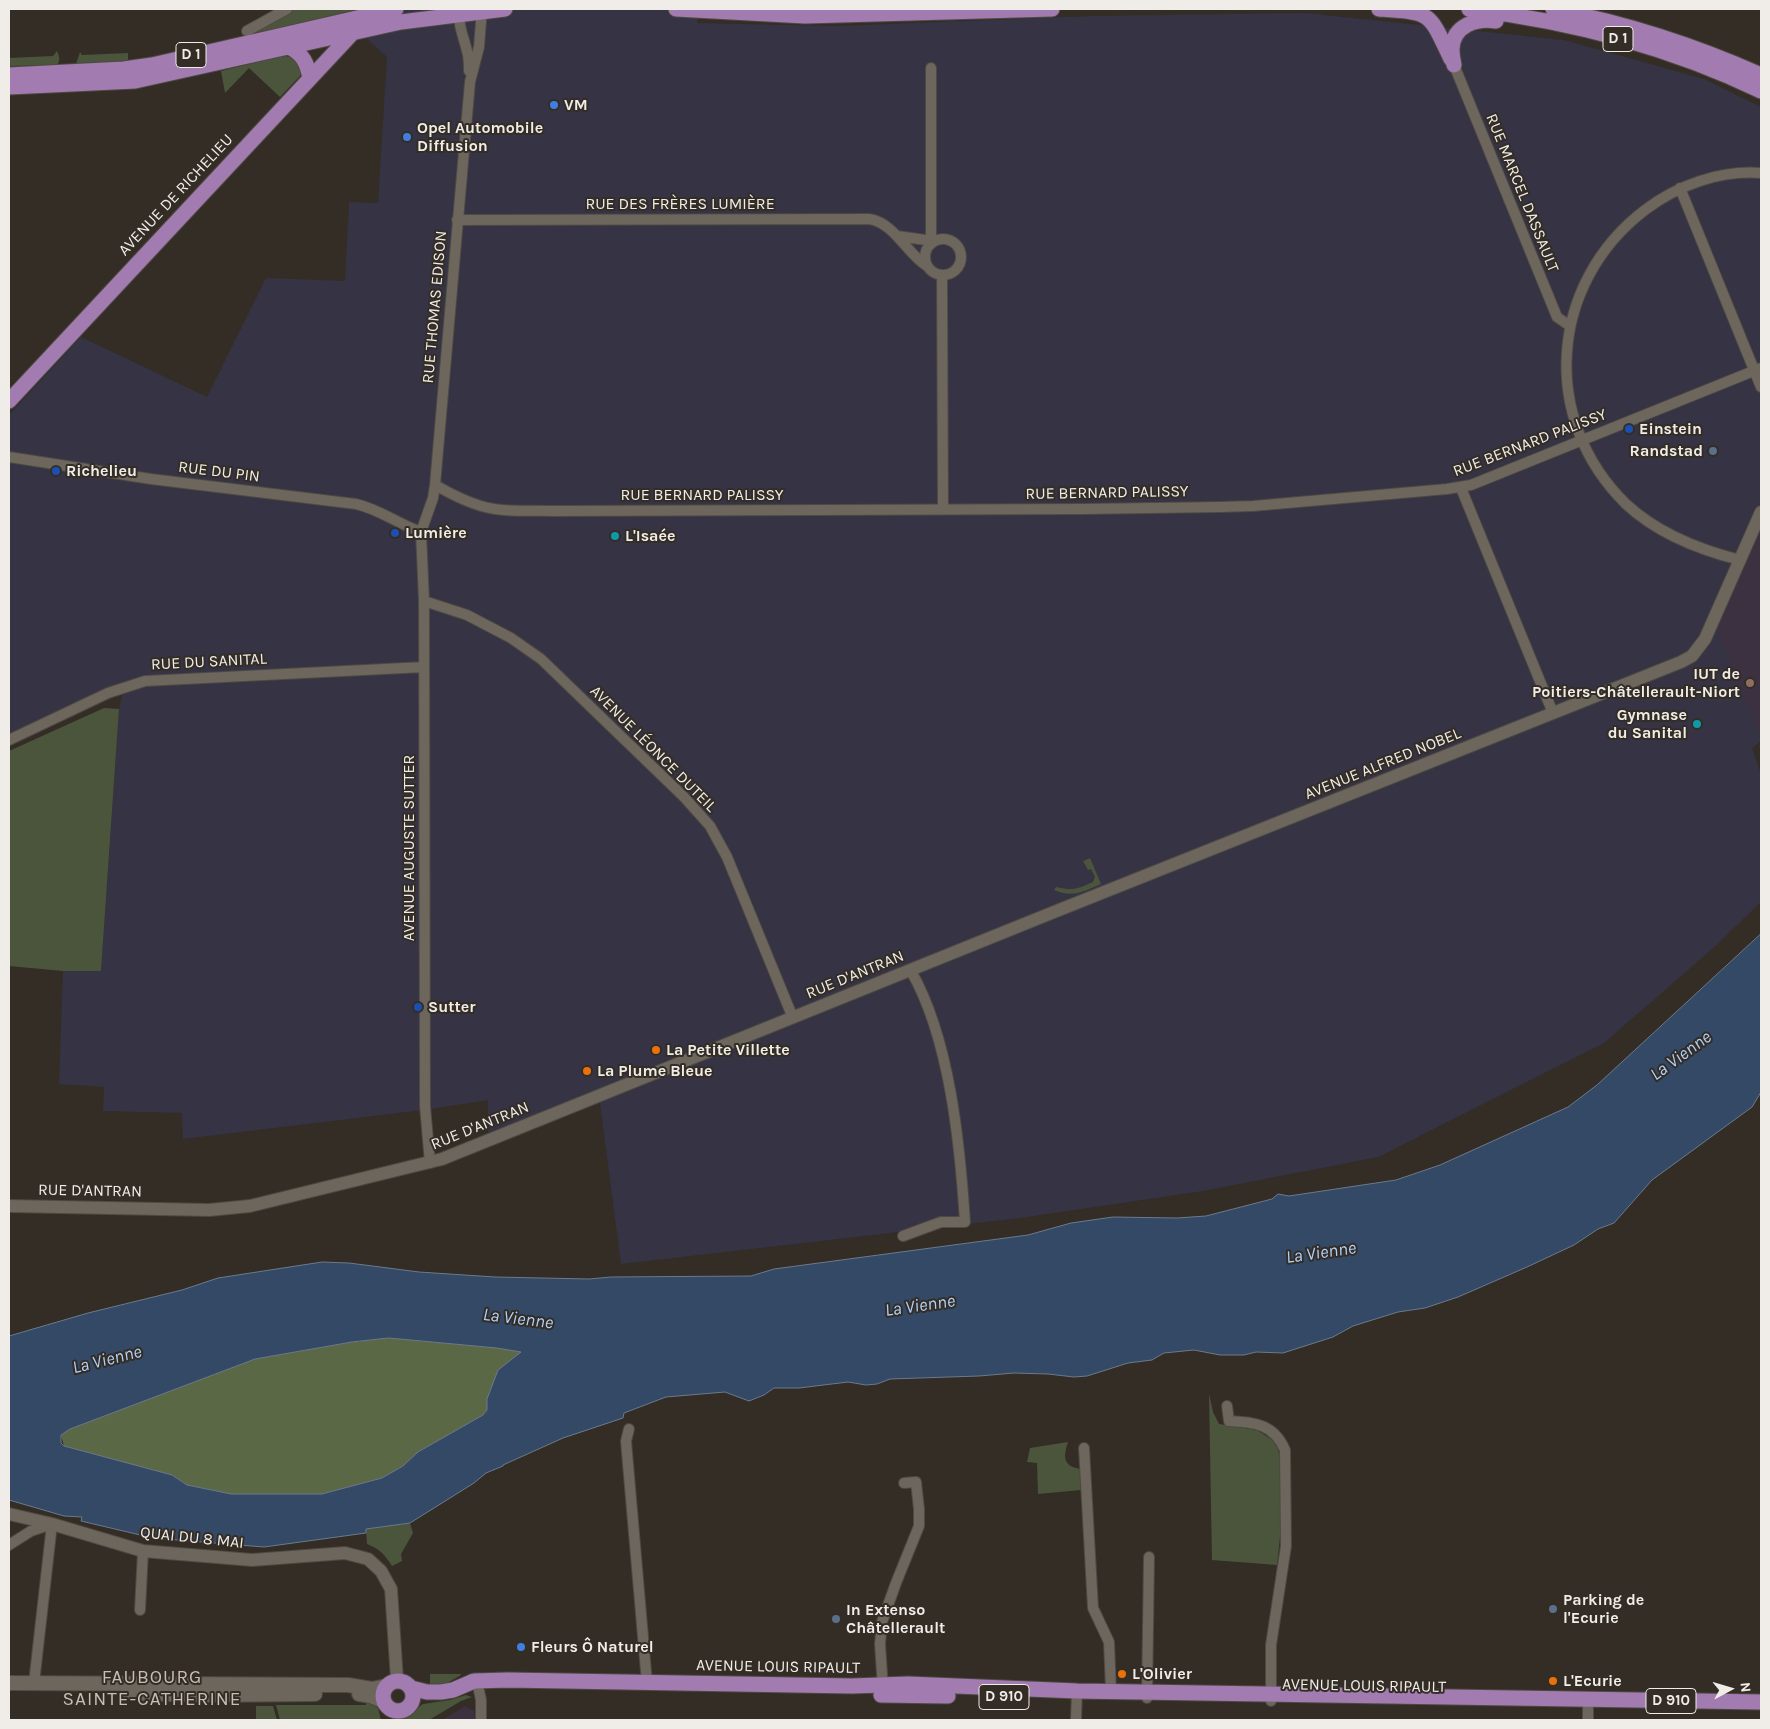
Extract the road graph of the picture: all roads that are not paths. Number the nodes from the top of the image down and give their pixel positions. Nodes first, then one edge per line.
1 (287, 9) edge
2 (396, 9) edge
3 (505, 9) edge
4 (676, 9) edge
5 (1052, 9) edge
6 (1379, 9) edge
7 (1469, 9) edge
8 (1553, 9) edge
9 (482, 10) edge
10 (373, 11) edge
11 (460, 11) edge
12 (248, 31) dead end
13 (354, 31) junction
14 (290, 47) junction
15 (1454, 65) junction
16 (931, 68) dead end
17 (1715, 70) junction
18 (9, 74) edge
19 (1761, 75) edge
20 (310, 78) junction
21 (470, 82) junction
22 (9, 88) edge
23 (1761, 91) edge
24 (1761, 173) edge
25 (1680, 188) junction
26 (457, 220) junction
27 (897, 236) junction
28 (931, 244) junction
29 (927, 266) junction
30 (942, 275) junction
31 (1570, 326) junction
32 (1758, 370) edge
33 (1761, 387) edge
34 (9, 401) edge
35 (1581, 440) junction
36 (9, 457) edge
37 (435, 485) junction
38 (1462, 488) junction
39 (943, 510) junction
40 (1761, 512) edge
41 (420, 532) junction
42 (1740, 560) junction
43 (424, 602) junction
44 (424, 667) junction
45 (1553, 713) junction
46 (9, 740) edge
47 (937, 960) joint
48 (911, 971) junction
49 (792, 1018) junction
50 (430, 1163) junction
51 (9, 1206) edge
52 (903, 1236) dead end
53 (1227, 1406) dead end
54 (629, 1429) dead end
55 (1084, 1448) dead end
56 (904, 1483) dead end
57 (9, 1514) edge
58 (52, 1524) junction
59 (9, 1545) edge
60 (143, 1551) junction
61 (1149, 1557) dead end
62 (140, 1610) dead end
63 (9, 1683) edge
64 (34, 1683) junction
65 (392, 1683) junction
66 (646, 1683) junction
67 (478, 1684) junction
68 (883, 1690) junction
69 (1111, 1691) junction
70 (9, 1693) edge
71 (1077, 1694) junction
72 (1147, 1696) junction
73 (1271, 1698) junction
74 (1761, 1702) edge
75 (1585, 1706) edge
76 (396, 1707) edge
77 (1761, 1709) edge
78 (481, 1720) edge
79 (1076, 1720) edge

1 - 12 street
2 - 10 main road, D 1
3 - 9 main road, D 1
4 - 5 main road
6 - 15 main road
7 - 17 main road, D 1
8 - 19 main road, D 1
9 - 11 main road, D 1
9 - 21 street, RUE THOMAS EDISON
10 - 13 main road, AVENUE DE RICHELIEU
10 - 18 main road, D 1
11 - 13 main road, D 1
11 - 21 street, RUE THOMAS EDISON
13 - 14 main road, D 1
13 - 20 main road, AVENUE DE RICHELIEU
14 - 20 main road
14 - 22 main road, D 1
15 - 17 main road
15 - 31 street, RUE MARCEL DASSAULT
16 - 28 street
17 - 23 main road, D 1
20 - 34 main road, AVENUE DE RICHELIEU
21 - 26 street, RUE THOMAS EDISON
24 - 25 street
25 - 31 street
25 - 32 street
26 - 27 street, RUE DES FRÈRES LUMIÈRE
26 - 37 street, RUE THOMAS EDISON
27 - 28 street, RUE DES FRÈRES LUMIÈRE
27 - 29 street, RUE DES FRÈRES LUMIÈRE
28 - 29 street
28 - 30 street
29 - 30 street
30 - 39 street
31 - 35 street
32 - 33 street
32 - 35 street, RUE BERNARD PALISSY
35 - 38 street, RUE BERNARD PALISSY
35 - 42 street
36 - 41 street, RUE DU PIN
37 - 39 street, RUE BERNARD PALISSY
37 - 41 street, RUE THOMAS EDISON
38 - 39 street, RUE BERNARD PALISSY
38 - 45 street
40 - 42 street, AVENUE ALFRED NOBEL
41 - 43 street, AVENUE AUGUSTE SUTTER
42 - 45 street, AVENUE ALFRED NOBEL
43 - 44 street, AVENUE AUGUSTE SUTTER
43 - 49 street, AVENUE LÉONCE DUTEIL
44 - 46 street, RUE DU SANITAL
44 - 50 street, AVENUE AUGUSTE SUTTER
45 - 47 street, AVENUE ALFRED NOBEL
47 - 48 street, RUE D'ANTRAN
48 - 49 street, RUE D'ANTRAN
48 - 52 street
49 - 50 street, RUE D'ANTRAN
50 - 51 street, RUE D'ANTRAN
53 - 73 street
54 - 66 street
55 - 69 street
56 - 68 street
57 - 58 street, QUAI DU 8 MAI
58 - 59 street
58 - 60 street, QUAI DU 8 MAI
58 - 64 street
60 - 62 street
60 - 65 street, QUAI DU 8 MAI
61 - 72 street
63 - 64 main road
64 - 65 main road
65 - 76 main road
65 - 76 main road
66 - 67 main road, AVENUE LOUIS RIPAULT / D 910
66 - 68 main road, AVENUE LOUIS RIPAULT / D 910
67 - 68 main road, AVENUE LOUIS RIPAULT / D 910
67 - 76 main road, AVENUE LOUIS RIPAULT / D 910
67 - 78 street
68 - 71 main road, AVENUE LOUIS RIPAULT / D 910
69 - 71 main road, AVENUE LOUIS RIPAULT / D 910
69 - 72 main road, AVENUE LOUIS RIPAULT / D 910
70 - 76 main road, D 910
71 - 72 main road, AVENUE LOUIS RIPAULT / D 910
71 - 79 street
72 - 73 main road, AVENUE LOUIS RIPAULT / D 910
73 - 75 main road, AVENUE LOUIS RIPAULT / D 910
74 - 75 main road, D 910
75 - 77 main road, D 910

